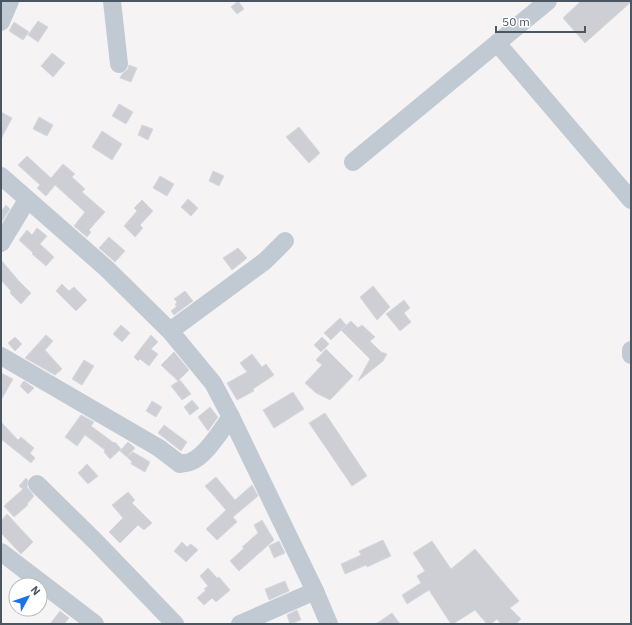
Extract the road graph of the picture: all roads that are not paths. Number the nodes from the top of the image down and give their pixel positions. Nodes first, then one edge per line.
1 (10, 1) edge
2 (112, 1) edge
3 (548, 1) edge
4 (1, 22) edge
5 (497, 43) junction
6 (119, 64) dead end
7 (353, 162) dead end
8 (1, 176) edge
9 (27, 200) junction
10 (631, 200) edge
11 (285, 241) dead end
12 (1, 243) edge
13 (170, 331) junction
14 (631, 350) edge
15 (631, 355) edge
16 (1, 356) edge
17 (232, 417) junction
18 (37, 484) dead end
19 (1, 552) edge
20 (315, 591) junction
21 (95, 624) edge
22 (175, 624) edge
23 (240, 624) edge
24 (329, 624) edge

1 - 4 street
2 - 6 street
3 - 5 street
5 - 7 street
5 - 10 street
8 - 9 street
9 - 12 street
9 - 13 street
11 - 13 street
13 - 17 street
14 - 15 street
16 - 17 street
17 - 20 street
18 - 22 street
19 - 21 street
20 - 23 street
20 - 24 street

